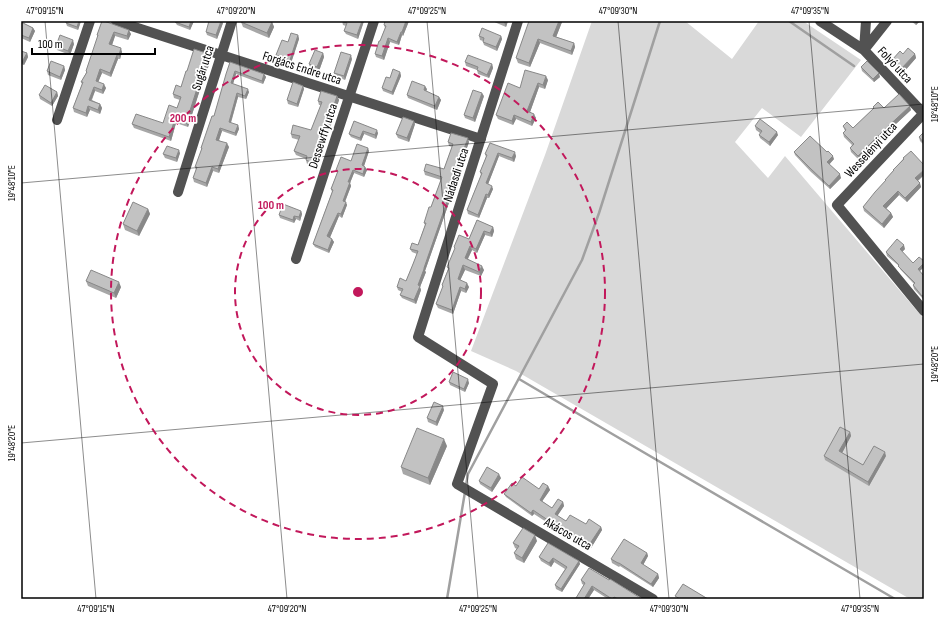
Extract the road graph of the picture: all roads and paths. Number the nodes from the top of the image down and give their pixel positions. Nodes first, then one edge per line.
1 (90, 21) edge
2 (116, 21) edge
3 (232, 21) edge
4 (374, 21) edge
5 (518, 21) edge
6 (820, 21) edge
7 (866, 21) edge
8 (887, 21) edge
9 (864, 50) junction
10 (221, 55) junction
11 (350, 96) junction
12 (924, 113) edge
13 (57, 120) dead end
14 (481, 139) junction
15 (178, 192) dead end
16 (296, 259) dead end
17 (924, 311) edge
18 (418, 337) joint
19 (654, 599) edge

1 - 13 street
2 - 10 street, Forgács Endre utca
3 - 10 street, Sugár utca
4 - 11 street, Dessewffy utca
5 - 14 street, Nádasdi utca
6 - 9 street, Folyó utca
7 - 9 street
8 - 9 street
9 - 12 street, Folyó utca
10 - 11 street, Forgács Endre utca
10 - 15 street, Sugár utca
11 - 14 street, Forgács Endre utca
11 - 16 street, Dessewffy utca
12 - 17 street, Wesselényi utca
14 - 18 street, Nádasdi utca
18 - 19 street, Akácos utca

